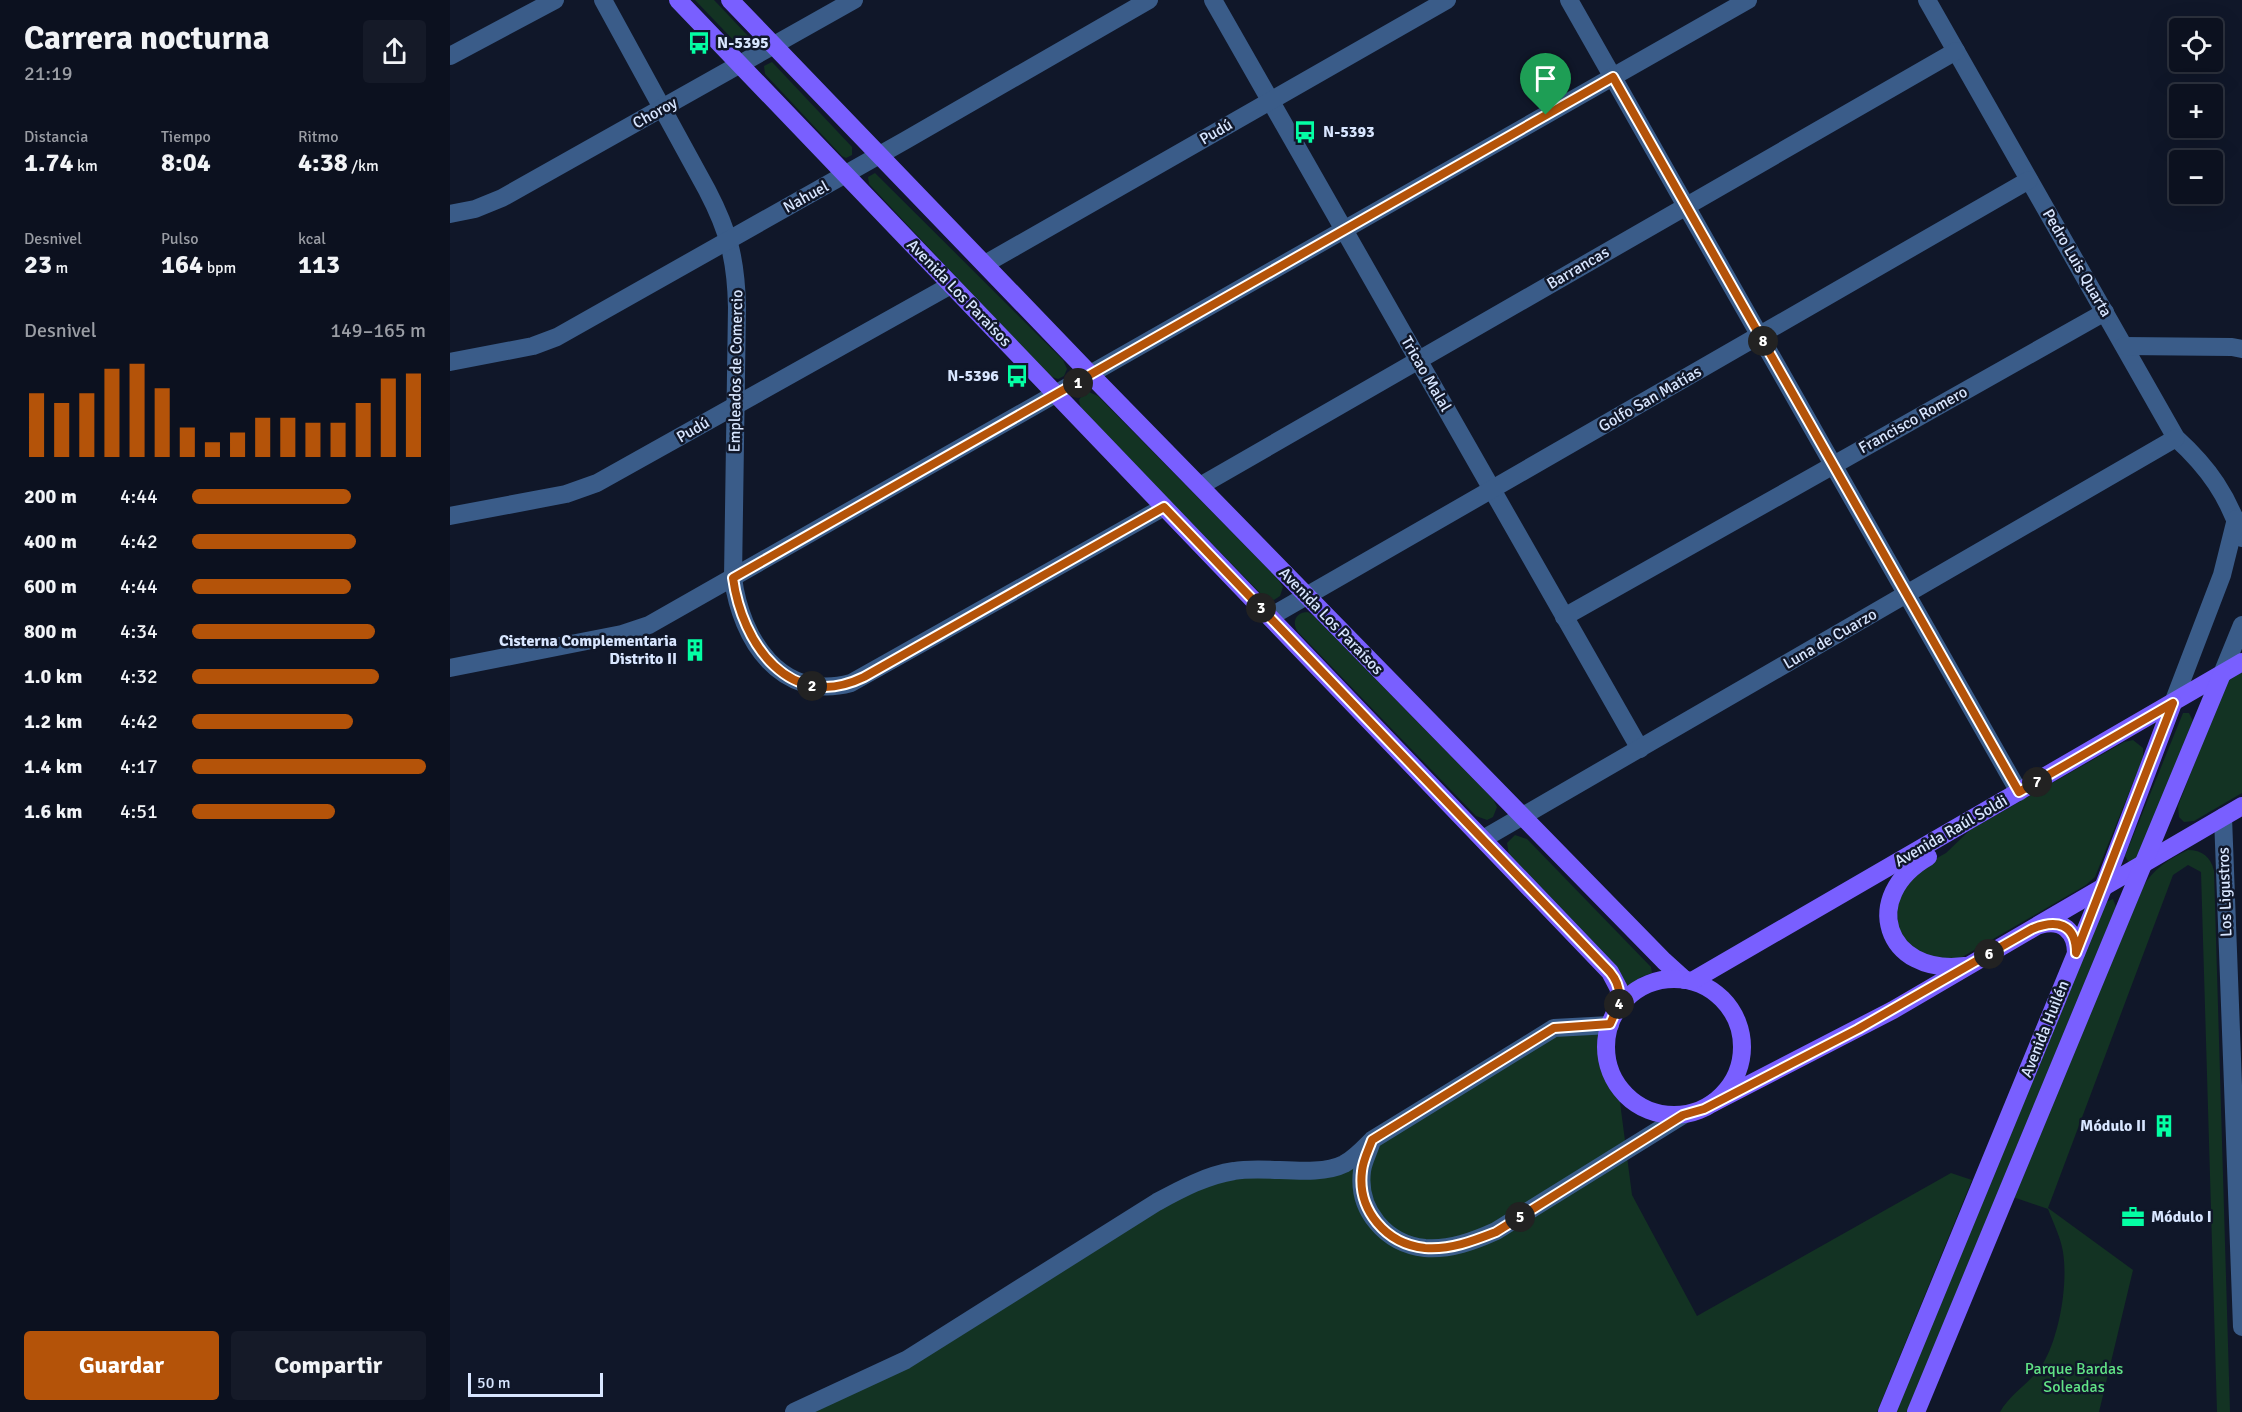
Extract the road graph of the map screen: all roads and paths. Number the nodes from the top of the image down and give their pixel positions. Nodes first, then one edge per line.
1 (555, 0) edge
2 (603, 0) edge
3 (678, 0) edge
4 (730, 0) edge
5 (854, 0) edge
6 (1149, 0) edge
7 (1213, 0) edge
8 (1448, 0) edge
9 (1569, 0) edge
10 (1748, 0) edge
11 (1927, 0) edge
12 (773, 45) junction
13 (1956, 51) junction
14 (450, 56) edge
15 (740, 64) junction
16 (1613, 77) junction
17 (1270, 101) junction
18 (662, 109) junction
19 (880, 155) junction
20 (846, 175) junction
21 (2029, 180) junction
22 (1686, 206) junction
23 (450, 214) edge
24 (1344, 230) junction
25 (729, 239) junction
26 (985, 264) junction
27 (951, 285) junction
28 (2104, 312) junction
29 (1760, 335) junction
30 (2124, 346) junction
31 (2242, 349) edge
32 (1418, 359) junction
33 (450, 362) edge
34 (1091, 375) junction
35 (1056, 395) junction
36 (735, 406) junction
37 (2176, 438) junction
38 (1833, 465) junction
39 (1200, 486) junction
40 (1492, 490) junction
41 (1164, 507) junction
42 (450, 516) edge
43 (2236, 519) junction
44 (2242, 538) edge
45 (733, 578) junction
46 (1907, 594) junction
47 (1307, 596) junction
48 (1270, 617) junction
49 (1564, 617) junction
50 (2242, 625) edge
51 (2242, 662) edge
52 (450, 668) edge
53 (2222, 674) junction
54 (2173, 703) junction
55 (1640, 749) junction
56 (2019, 792) junction
57 (2236, 810) edge
58 (1523, 816) junction
59 (1970, 820) junction
60 (1483, 839) junction
61 (2143, 864) junction
62 (2103, 888) junction
63 (2032, 929) junction
64 (2076, 953) junction
65 (1969, 966) junction
66 (1688, 980) junction
67 (2235, 982) edge
68 (1614, 1017) junction
69 (1713, 1103) junction
70 (1683, 1115) junction
71 (1372, 1140) junction
72 (2239, 1151) edge
73 (2242, 1327) edge
74 (794, 1412) edge
75 (1887, 1412) edge
76 (1916, 1412) edge

1 - 14 street
2 - 18 street, Empleados de Comercio
3 - 15 main road, Avenida Los Paraísos
4 - 12 main road, Avenida Los Paraísos
5 - 12 street, Choroy
6 - 19 street, Nahuel
7 - 17 street, Tricao Malal
8 - 17 street, Pudú
9 - 16 street
10 - 16 street
11 - 13 street, Pedro Luis Quarta
12 - 15 street, Choroy
12 - 19 main road, Avenida Los Paraísos
13 - 21 street, Pedro Luis Quarta
13 - 22 street, Barrancas
15 - 18 street, Choroy
15 - 20 main road, Avenida Los Paraísos
16 - 22 street
16 - 24 street
17 - 24 street, Tricao Malal
17 - 26 street, Pudú
18 - 23 street, Choroy
18 - 25 street, Empleados de Comercio
19 - 20 street, Nahuel
19 - 26 main road, Avenida Los Paraísos
20 - 25 street, Nahuel
20 - 27 main road, Avenida Los Paraísos
21 - 28 street, Pedro Luis Quarta
21 - 29 street, Golfo San Matías
22 - 29 street
22 - 32 street, Barrancas
24 - 32 street, Tricao Malal
24 - 34 street
25 - 33 street, Nahuel
25 - 36 street, Empleados de Comercio
26 - 34 main road, Avenida Los Paraísos
27 - 35 main road, Avenida Los Paraísos
27 - 36 street, Pudú
28 - 30 street, Pedro Luis Quarta
28 - 38 street, Francisco Romero
29 - 38 street
29 - 40 street, Golfo San Matías
30 - 31 street
30 - 37 street, Pedro Luis Quarta
32 - 39 street, Barrancas
32 - 40 street, Tricao Malal
34 - 35 street
34 - 39 main road, Avenida Los Paraísos
35 - 41 main road, Avenida Los Paraísos
35 - 45 street
36 - 42 street, Pudú
36 - 45 street, Empleados de Comercio
37 - 43 street, Pedro Luis Quarta
37 - 46 street, Luna de Cuarzo
38 - 46 street
38 - 49 street, Francisco Romero
39 - 47 main road, Avenida Los Paraísos
40 - 47 street, Golfo San Matías
40 - 49 street, Tricao Malal
41 - 45 street, Empleados de Comercio
41 - 48 main road, Avenida Los Paraísos
43 - 44 street, Pedro Luis Quarta
43 - 54 street, Avenida Huilén
45 - 52 street
46 - 55 street, Luna de Cuarzo
46 - 56 street
47 - 48 street, Golfo San Matías
47 - 58 main road, Avenida Los Paraísos
48 - 60 main road, Avenida Los Paraísos
49 - 55 street, Tricao Malal
50 - 53 street, Avenida Huilén
51 - 53 main road, Avenida Raúl Soldi
53 - 54 main road, Avenida Raúl Soldi
53 - 61 main road, Avenida Huilén
54 - 56 main road, Avenida Raúl Soldi
54 - 62 main road, Avenida Huilén
55 - 58 street, Luna de Cuarzo
56 - 59 main road, Avenida Raúl Soldi
57 - 61 main road
57 - 67 street, Los Ligustros
58 - 60 street, Luna de Cuarzo
58 - 66 main road, Avenida Los Paraísos
59 - 65 main road
59 - 66 main road, Avenida Raúl Soldi
60 - 68 main road, Avenida Los Paraísos
61 - 62 main road
61 - 76 main road, Avenida Huilén
62 - 63 main road
62 - 64 main road, Avenida Huilén
63 - 64 main road
63 - 65 main road
64 - 75 main road, Avenida Huilén
65 - 69 main road
66 - 68 main road
66 - 69 main road, Avenida Los Paraísos
67 - 72 street, Los Ligustros
68 - 70 main road, Avenida Los Paraísos
68 - 71 street
69 - 70 main road, Avenida Los Paraísos
70 - 71 street
71 - 74 street
72 - 73 street, Los Ligustros

